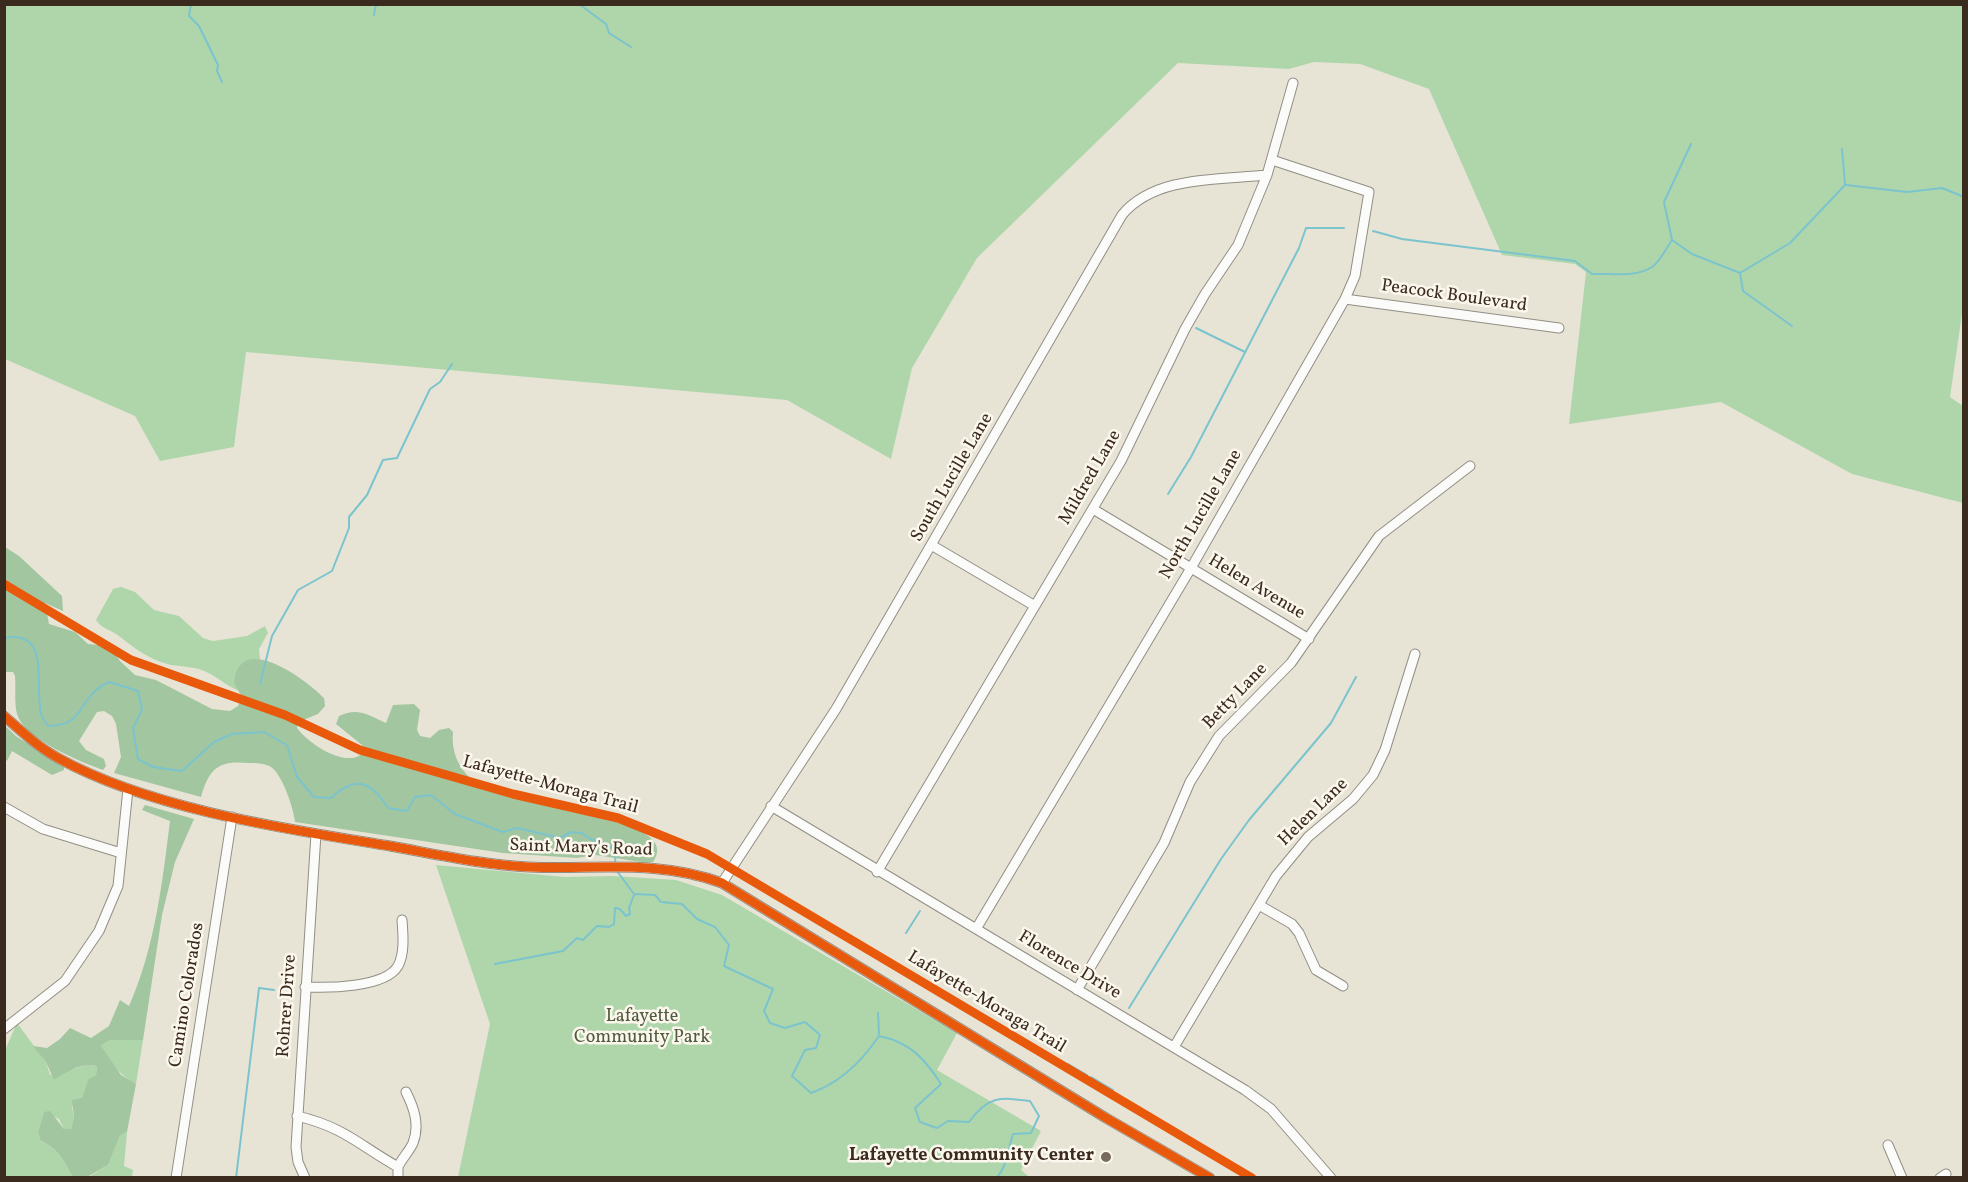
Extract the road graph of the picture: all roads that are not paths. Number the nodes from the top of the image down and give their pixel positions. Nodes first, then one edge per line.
1 (1293, 83) dead end
2 (1272, 160) junction
3 (1268, 175) junction
4 (1345, 299) junction
5 (1559, 328) dead end
6 (1470, 466) dead end
7 (1093, 509) junction
8 (933, 546) junction
9 (1191, 568) junction
10 (1035, 606) junction
11 (1309, 639) junction
12 (1415, 654) dead end
13 (4, 716) edge
14 (128, 789) junction
15 (4, 807) edge
16 (771, 807) junction
17 (232, 817) junction
18 (316, 834) junction
19 (121, 853) junction
20 (877, 872) junction
21 (722, 884) junction
22 (1259, 905) junction
23 (402, 920) dead end
24 (976, 929) junction
25 (1343, 986) dead end
26 (305, 987) junction
27 (1077, 990) junction
28 (4, 1029) edge
29 (1174, 1047) junction
30 (406, 1092) dead end
31 (297, 1116) junction
32 (1887, 1145) dead end
33 (398, 1172) edge
34 (176, 1178) edge
35 (305, 1178) edge
36 (1210, 1178) edge
37 (1331, 1178) edge
38 (1902, 1178) edge

1 - 2 street, Mildred Lane
2 - 3 street, Mildred Lane
2 - 4 street, North Lucille Lane
3 - 7 street, Mildred Lane
3 - 8 street, South Lucille Lane
4 - 5 street, Peacock Boulevard
4 - 9 street, North Lucille Lane
6 - 11 street, Betty Lane
7 - 9 street, Helen Avenue
7 - 10 street, Mildred Lane
8 - 10 street
8 - 16 street, South Lucille Lane
9 - 11 street, Helen Avenue
9 - 24 street, North Lucille Lane
10 - 20 street, Mildred Lane
11 - 27 street, Betty Lane
12 - 22 street, Helen Lane
13 - 14 street, Saint Mary's Road
14 - 17 street, Saint Mary's Road
14 - 19 street
15 - 19 street
16 - 20 street, Florence Drive
16 - 21 street, South Lucille Lane
17 - 18 street, Saint Mary's Road
17 - 34 street, Camino Colorados
18 - 21 street, Saint Mary's Road
18 - 26 street, Rohrer Drive
19 - 28 street
20 - 24 street, Florence Drive
21 - 36 street, Saint Mary's Road
22 - 25 street
22 - 29 street, Helen Lane
23 - 26 street
24 - 27 street, Florence Drive
26 - 31 street, Rohrer Drive
27 - 29 street, Florence Drive
29 - 37 street, Florence Drive
30 - 33 street
31 - 33 street
31 - 35 street, Rohrer Drive
32 - 38 street

